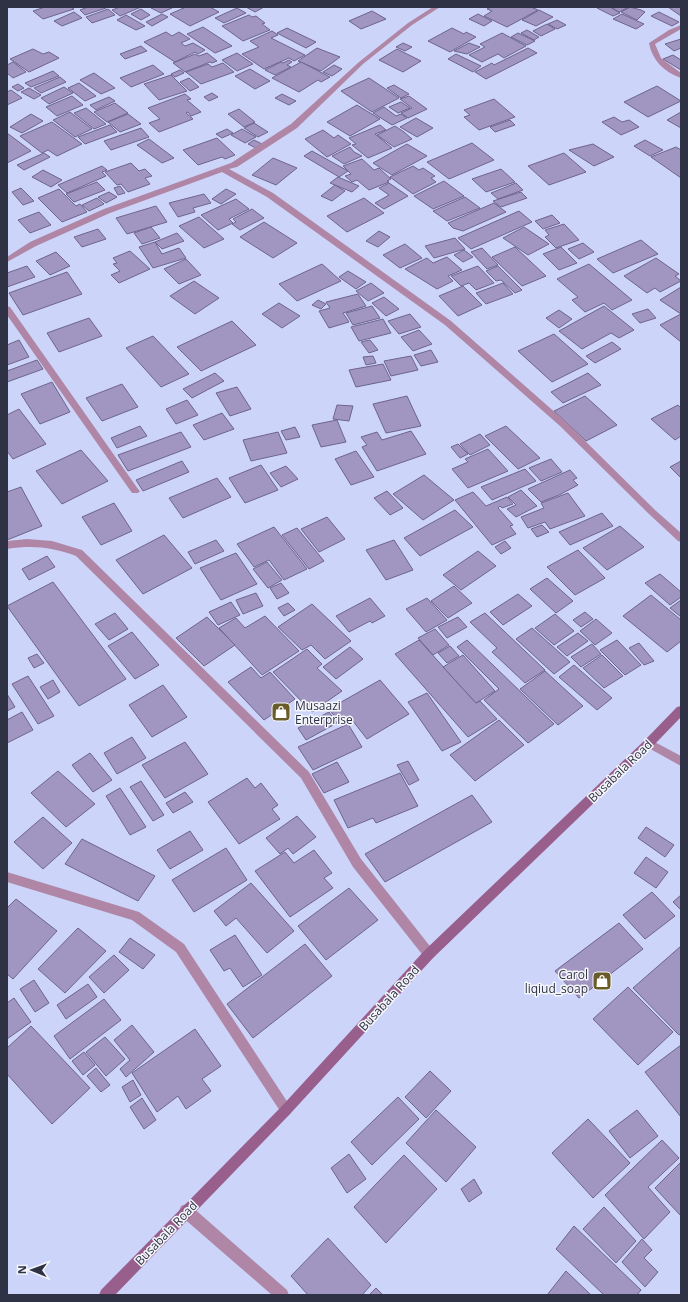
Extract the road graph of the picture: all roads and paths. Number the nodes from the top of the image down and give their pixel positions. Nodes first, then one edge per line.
1 (436, 7) edge
2 (681, 27) edge
3 (681, 76) edge
4 (224, 170) junction
5 (7, 260) edge
6 (7, 309) edge
7 (135, 491) dead end
8 (681, 538) edge
9 (7, 545) edge
10 (681, 710) edge
11 (649, 743) junction
12 (681, 761) edge
13 (7, 877) edge
14 (429, 954) junction
15 (286, 1110) junction
16 (186, 1211) junction
17 (106, 1295) edge
18 (282, 1295) edge

1 - 4 street
2 - 3 street
4 - 5 street
4 - 8 street
6 - 7 street
9 - 14 street
10 - 11 street, Busabala Road
11 - 12 street
11 - 14 street, Busabala Road
13 - 15 street
14 - 15 street, Busabala Road
15 - 16 street, Busabala Road
16 - 17 street, Busabala Road
16 - 18 street

